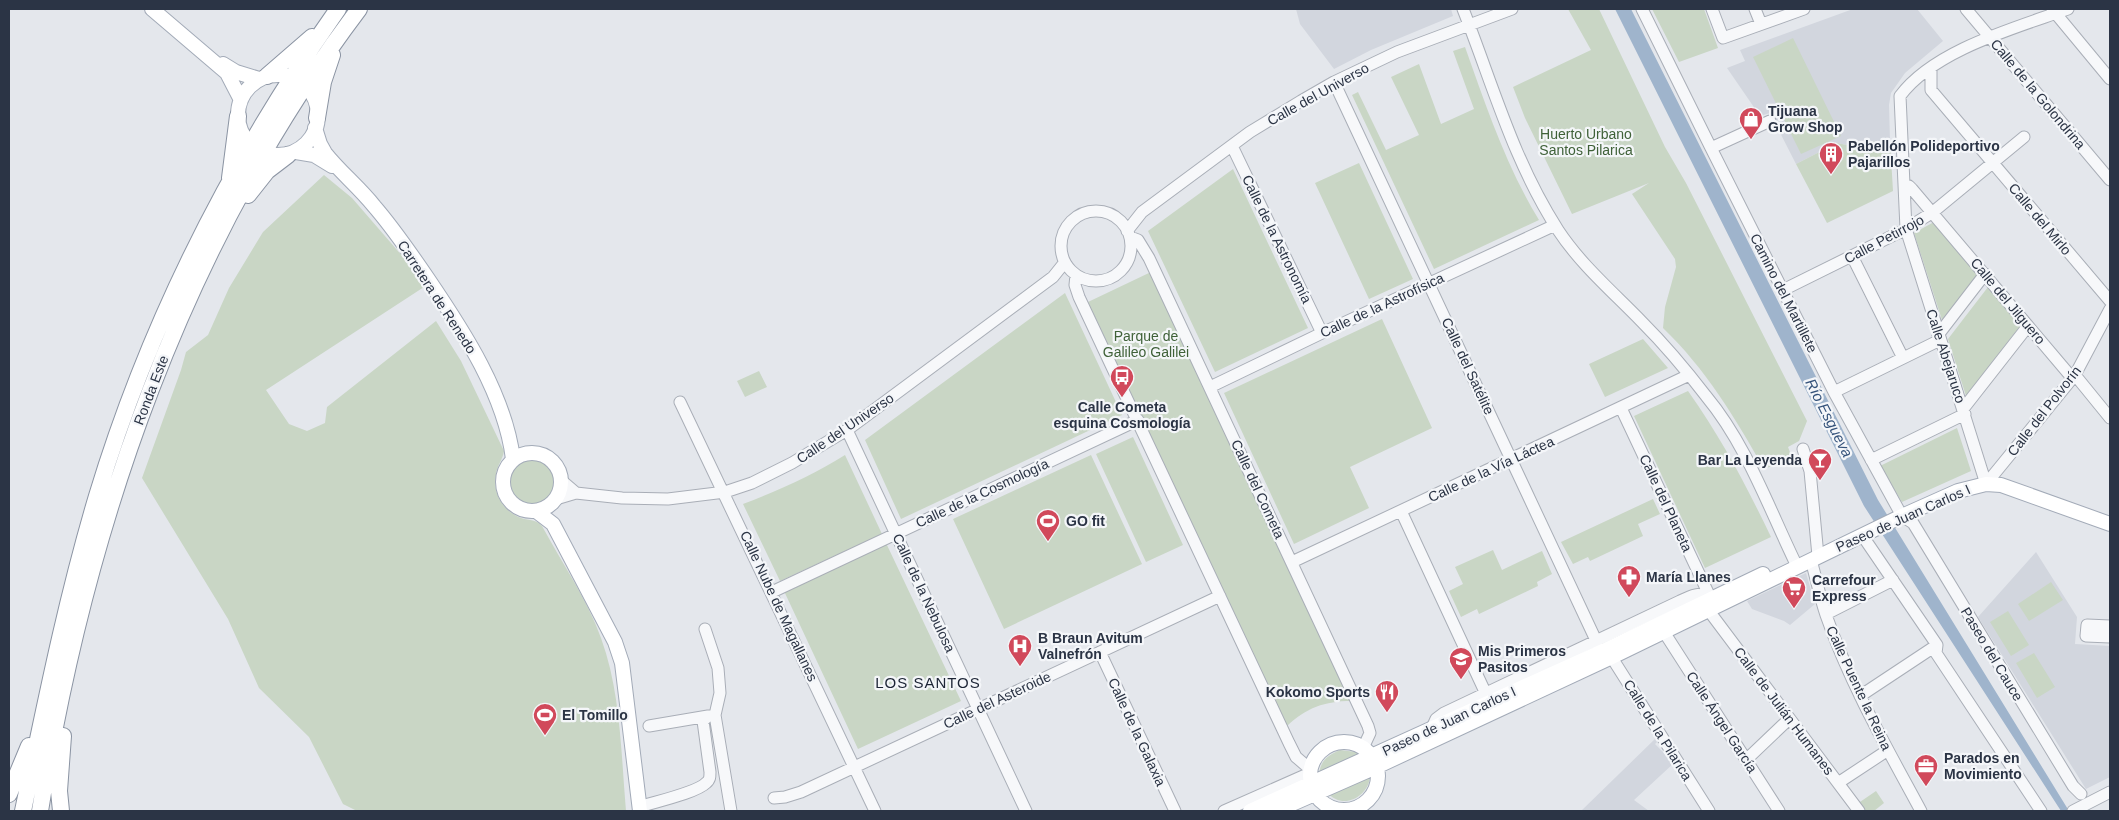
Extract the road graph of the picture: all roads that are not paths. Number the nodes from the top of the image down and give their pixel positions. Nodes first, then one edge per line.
1 (152, 9) edge
2 (164, 9) edge
3 (338, 9) edge
4 (359, 9) edge
5 (1464, 9) edge
6 (1512, 9) edge
7 (1642, 9) edge
8 (1712, 9) edge
9 (1756, 9) edge
10 (1801, 9) edge
11 (1966, 9) edge
12 (2068, 9) edge
13 (2053, 11) edge
14 (1469, 24) junction
15 (1761, 24) junction
16 (344, 30) junction
17 (319, 36) junction
18 (1990, 37) junction
19 (1931, 69) junction
20 (263, 78) junction
21 (2110, 79) edge
22 (298, 82) junction
23 (1334, 82) junction
24 (1907, 86) junction
25 (1931, 90) junction
26 (239, 108) junction
27 (1770, 121) dead end
28 (316, 123) junction
29 (2024, 138) dead end
30 (1232, 146) junction
31 (257, 148) junction
32 (1711, 148) junction
33 (292, 153) junction
34 (1993, 164) junction
35 (340, 171) junction
36 (2110, 180) edge
37 (229, 182) junction
38 (1904, 188) junction
39 (234, 208) junction
40 (1142, 212) junction
41 (1933, 212) junction
42 (1117, 218) junction
43 (1555, 225) junction
44 (1906, 230) junction
45 (1128, 234) junction
46 (1852, 256) junction
47 (1071, 269) junction
48 (1985, 274) junction
49 (1429, 284) junction
50 (1783, 290) junction
51 (2110, 302) edge
52 (2110, 309) edge
53 (2028, 326) junction
54 (1322, 333) junction
55 (1939, 337) junction
56 (1903, 358) junction
57 (1690, 375) junction
58 (2075, 375) junction
59 (1210, 387) junction
60 (1834, 392) junction
61 (680, 402) dead end
62 (1620, 408) junction
63 (1964, 412) junction
64 (2110, 418) edge
65 (1138, 420) junction
66 (847, 430) junction
67 (510, 438) junction
68 (1803, 448) dead end
69 (526, 453) junction
70 (1512, 459) junction
71 (513, 460) junction
72 (1871, 460) junction
73 (562, 481) junction
74 (1986, 484) junction
75 (725, 492) junction
76 (576, 493) junction
77 (554, 501) junction
78 (536, 511) junction
79 (1401, 511) junction
80 (1900, 517) junction
81 (553, 524) junction
82 (2110, 524) edge
83 (896, 534) junction
84 (1862, 535) junction
85 (1815, 558) junction
86 (1292, 562) junction
87 (1795, 562) junction
88 (1893, 580) junction
89 (772, 592) junction
90 (1220, 596) junction
91 (1710, 605) junction
92 (1826, 614) junction
93 (2110, 626) edge
94 (704, 629) dead end
95 (1664, 632) junction
96 (2110, 637) edge
97 (1937, 645) junction
98 (1604, 650) junction
99 (1100, 652) junction
100 (67, 677) junction
101 (1486, 694) junction
102 (1860, 696) junction
103 (978, 708) junction
104 (711, 715) junction
105 (1789, 719) junction
106 (649, 726) dead end
107 (1431, 730) junction
108 (38, 734) junction
109 (1888, 750) junction
110 (1370, 757) junction
111 (1746, 760) junction
112 (855, 767) junction
113 (1311, 780) junction
114 (1838, 783) junction
115 (2110, 792) edge
116 (9, 794) edge
117 (2081, 794) dead end
118 (774, 798) dead end
119 (639, 809) edge
120 (1359, 809) edge
121 (2075, 810) edge
122 (23, 811) edge
123 (40, 811) edge
124 (61, 811) edge
125 (731, 811) edge
126 (875, 811) edge
127 (1026, 811) edge
128 (1175, 811) edge
129 (1224, 811) edge
130 (1250, 811) edge
131 (1276, 811) edge
132 (1709, 811) edge
133 (1779, 811) edge
134 (1859, 811) edge
135 (1921, 811) edge
136 (2041, 811) edge

1 - 26 main road
2 - 20 main road
3 - 17 highway, Ronda Este
4 - 16 highway, Ronda Este
5 - 14 street
6 - 14 street, Calle del Universo
7 - 32 street, Camino del Martillete
8 - 15 street
9 - 15 street
10 - 15 street
11 - 18 street, Calle de la Golondrina
12 - 13 street
13 - 18 street
13 - 21 street
14 - 23 street, Calle del Universo
14 - 43 street
16 - 22 highway, Ronda Este
16 - 28 highway
17 - 20 highway
17 - 22 highway, Ronda Este
18 - 19 street
18 - 36 street, Calle de la Golondrina
19 - 24 street
19 - 25 street
20 - 22 main road
20 - 26 main road
22 - 28 main road, Carretera de Renedo
22 - 31 highway, Ronda Este
23 - 30 street, Calle del Universo
23 - 49 street, Calle del Satélite
24 - 25 street
24 - 38 street, Calle Abejaruco
25 - 34 street, Calle del Mirlo
26 - 31 main road
26 - 37 highway
27 - 32 street
28 - 33 main road
28 - 35 main road, Carretera de Renedo
29 - 34 street, Calle Petirrojo
30 - 40 street, Calle del Universo
30 - 54 street, Calle de la Astronomía
31 - 33 main road, Carretera de Renedo
31 - 37 highway, Ronda Este
31 - 39 highway, Ronda Este
32 - 50 street, Camino del Martillete
33 - 35 main road, Carretera de Renedo
33 - 39 highway
34 - 41 street, Calle Petirrojo
34 - 51 street, Calle del Mirlo
35 - 67 main road, Carretera de Renedo
37 - 108 highway, Ronda Este
38 - 41 street, Calle del Jilguero
38 - 44 street, Calle Abejaruco
39 - 100 highway, Ronda Este
40 - 42 street, Calle del Universo
40 - 45 street, Calle del Universo
41 - 44 street, Calle Petirrojo
41 - 48 street, Calle del Jilguero
42 - 45 street
42 - 47 street
43 - 49 street, Calle de la Astrofísica
43 - 57 street
44 - 46 street, Calle Petirrojo
44 - 55 street, Calle Abejaruco
45 - 47 street
45 - 59 street, Calle del Cometa
46 - 50 street, Calle Petirrojo
46 - 56 street
47 - 65 street
47 - 66 street, Calle del Universo
48 - 53 street, Calle del Jilguero
48 - 55 street
49 - 54 street, Calle de la Astrofísica
49 - 70 street, Calle del Satélite
50 - 60 street, Camino del Martillete
52 - 58 street, Calle del Polvorín
53 - 58 street, Calle del Jilguero
53 - 63 street
54 - 59 street, Calle de la Astrofísica
55 - 56 street
55 - 63 street, Calle Abejaruco
56 - 60 street
57 - 62 street, Calle de la Vía Láctea
57 - 87 street
58 - 64 street, Calle del Jilguero
58 - 74 street, Calle del Polvorín
59 - 86 street, Calle del Cometa
60 - 72 street, Camino del Martillete
61 - 75 street, Calle Nube de Magallanes
62 - 70 street, Calle de la Vía Láctea
62 - 91 street, Calle del Planeta
63 - 72 street
63 - 74 street, Calle Abejaruco
65 - 83 street, Calle de la Cosmología
65 - 90 street
66 - 75 street, Calle del Universo
66 - 83 street, Calle de la Nebulosa
67 - 69 main road, Carretera de Renedo
67 - 71 main road, Carretera de Renedo
68 - 85 street, Calle Puente la Reina
69 - 71 main road
69 - 73 main road
70 - 79 street, Calle de la Vía Láctea
70 - 98 street, Calle del Satélite
71 - 78 main road
72 - 80 street, Camino del Martillete
73 - 76 street
73 - 77 main road
74 - 80 main road, Paseo de Juan Carlos I
74 - 82 main road, Paseo de Juan Carlos I
75 - 76 street, Calle del Universo
75 - 89 street, Calle Nube de Magallanes
76 - 77 street, Calle del Universo
77 - 78 main road
77 - 81 main road
78 - 81 main road
79 - 86 street, Calle de la Vía Láctea
79 - 101 street
80 - 84 main road, Paseo de Juan Carlos I
80 - 117 street, Paseo del Cauce
81 - 119 main road
83 - 89 street, Calle de la Cosmología
83 - 103 street, Calle de la Nebulosa
84 - 85 main road, Paseo de Juan Carlos I
84 - 88 street
85 - 87 main road, Paseo de Juan Carlos I
85 - 91 main road, Paseo de Juan Carlos I
85 - 92 street, Calle Puente la Reina
86 - 110 street, Calle del Cometa
87 - 91 main road, Paseo de Juan Carlos I
88 - 92 street
88 - 97 street
89 - 112 street, Calle Nube de Magallanes
90 - 99 street, Calle del Asteroide
90 - 113 street
91 - 95 main road, Paseo de Juan Carlos I
91 - 98 main road, Paseo de Juan Carlos I
91 - 105 street, Calle de Julián Humanes
92 - 102 street, Calle Puente la Reina
93 - 96 street
94 - 104 street
95 - 98 main road, Paseo de Juan Carlos I
95 - 111 street, Calle Ángel García
97 - 102 street
97 - 136 street
98 - 101 street
98 - 107 main road, Paseo de Juan Carlos I
98 - 110 main road, Paseo de Juan Carlos I
98 - 132 street, Calle de la Pilarica
99 - 103 street, Calle del Asteroide
99 - 128 street, Calle de la Galaxia
100 - 123 highway, Ronda Este
100 - 124 highway
101 - 107 street
102 - 109 street, Calle Puente la Reina
103 - 112 street, Calle del Asteroide
103 - 127 street, Calle de la Nebulosa
104 - 106 street
104 - 119 street
104 - 125 street
105 - 111 street
105 - 114 street, Calle de Julián Humanes
107 - 110 main road, Paseo de Juan Carlos I
108 - 116 highway
108 - 122 highway, Ronda Este
109 - 114 street
109 - 135 street, Calle Puente la Reina
110 - 113 main road, Paseo de Juan Carlos I
110 - 113 main road
110 - 120 main road
111 - 133 street, Calle Ángel García
112 - 118 street, Calle del Asteroide
112 - 126 street, Calle Nube de Magallanes
113 - 120 main road
113 - 129 street, Paseo de Juan Carlos I
113 - 130 main road, Paseo de Juan Carlos I
113 - 131 main road, Paseo de Juan Carlos I
114 - 134 street, Calle de Julián Humanes
115 - 121 street

